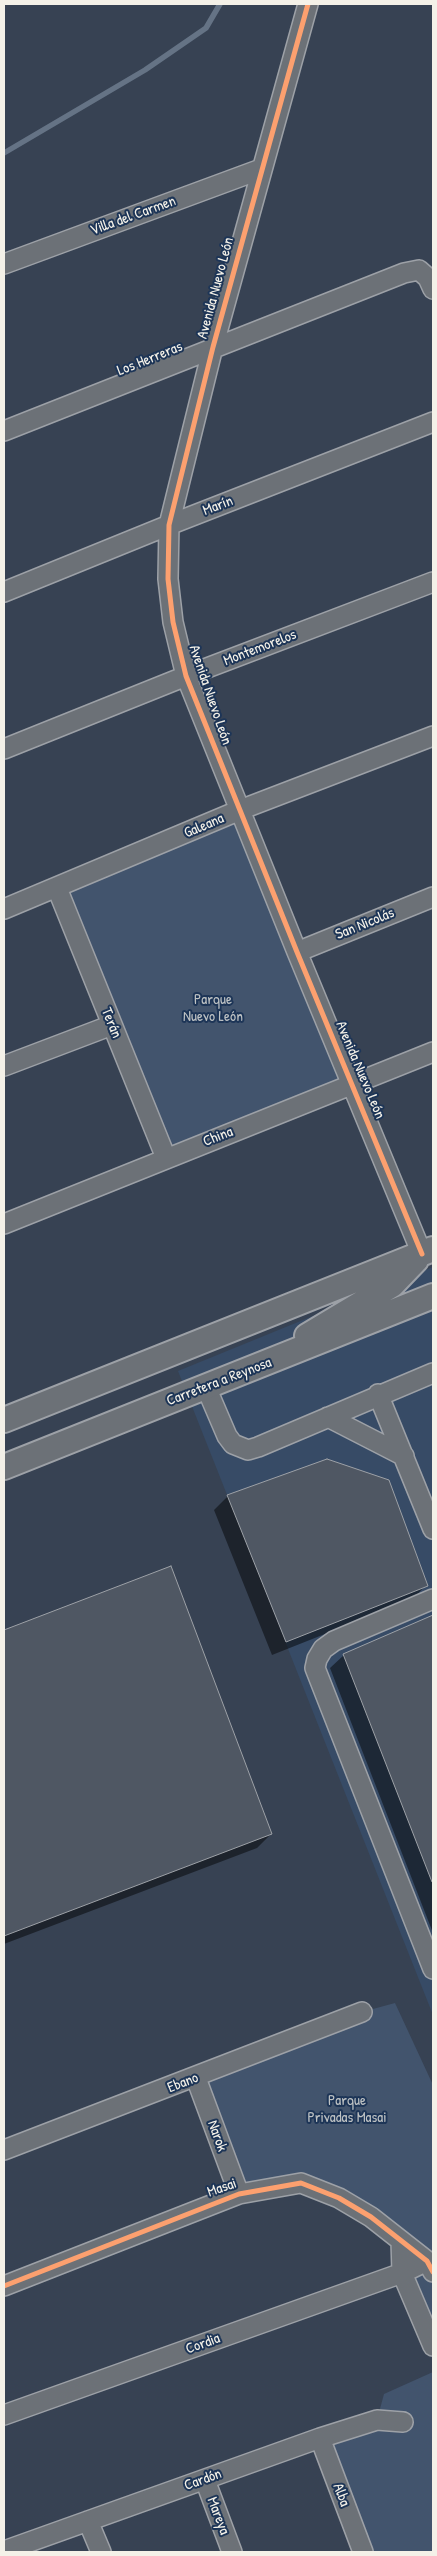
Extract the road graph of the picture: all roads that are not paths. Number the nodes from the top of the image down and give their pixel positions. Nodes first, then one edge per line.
1 (308, 4) edge
2 (261, 169) junction
3 (4, 264) edge
4 (433, 289) edge
5 (213, 347) junction
6 (433, 422) edge
7 (4, 431) edge
8 (169, 525) junction
9 (433, 582) edge
10 (4, 592) edge
11 (186, 676) junction
12 (433, 736) edge
13 (4, 749) edge
14 (240, 810) junction
15 (56, 888) junction
16 (433, 897) edge
17 (4, 909) edge
18 (297, 952) junction
19 (112, 1025) junction
20 (433, 1052) edge
21 (4, 1066) edge
22 (352, 1084) junction
23 (166, 1158) junction
24 (4, 1224) edge
25 (430, 1253) edge
26 (432, 1302) edge
27 (286, 1356) junction
28 (433, 1372) edge
29 (206, 1387) junction
30 (378, 1394) junction
31 (328, 1417) junction
32 (4, 1420) edge
33 (404, 1456) junction
34 (4, 1467) edge
35 (430, 1509) edge
36 (433, 1529) edge
37 (433, 1599) edge
38 (433, 1969) edge
39 (362, 2012) dead end
40 (196, 2078) junction
41 (4, 2150) edge
42 (239, 2194) junction
43 (401, 2241) junction
44 (430, 2267) edge
45 (402, 2273) junction
46 (4, 2286) edge
47 (433, 2346) edge
48 (4, 2415) edge
49 (403, 2422) dead end
50 (320, 2438) junction
51 (205, 2480) junction
52 (88, 2521) junction
53 (4, 2551) edge
54 (101, 2552) edge
55 (232, 2552) edge
56 (363, 2552) edge

1 - 2 street, Avenida Nuevo León
2 - 3 street, Villa del Carmen
2 - 5 street, Avenida Nuevo León
4 - 5 street, Los Herreras
5 - 7 street, Los Herreras
5 - 8 street, Avenida Nuevo León
6 - 8 street, Marín
8 - 10 street, Marín
8 - 11 street, Avenida Nuevo León
9 - 11 street, Montemorelos
11 - 13 street, Montemorelos
11 - 14 street, Avenida Nuevo León
12 - 14 street, Galeana
14 - 15 street, Galeana
14 - 18 street, Avenida Nuevo León
15 - 17 street, Galeana
15 - 19 street, Terán
16 - 18 street, San Nicolás
18 - 22 street, Avenida Nuevo León
19 - 21 street
19 - 23 street, Terán
20 - 22 street, China
22 - 23 street, China
22 - 25 street, Avenida Nuevo León
23 - 24 street, China
25 - 27 main road
25 - 32 main road
26 - 27 main road, Carretera a Reynosa
27 - 29 main road, Carretera a Reynosa
28 - 30 street
29 - 31 street
29 - 34 main road, Carretera a Reynosa
30 - 31 street
30 - 33 street
31 - 33 street
33 - 35 street
35 - 36 street
37 - 38 street
39 - 40 street, Ebano
40 - 41 street, Ebano
40 - 42 street, Narok
42 - 43 street, Masai
42 - 46 street, Masai
43 - 44 street, Masai
43 - 45 street
44 - 45 street, Cordia
45 - 47 street
45 - 48 street, Cordia
49 - 50 street, Cardón
50 - 51 street, Cardón
50 - 56 street, Alba
51 - 52 street, Cardón
51 - 55 street, Mareya
52 - 53 street, Cardón
52 - 54 street

